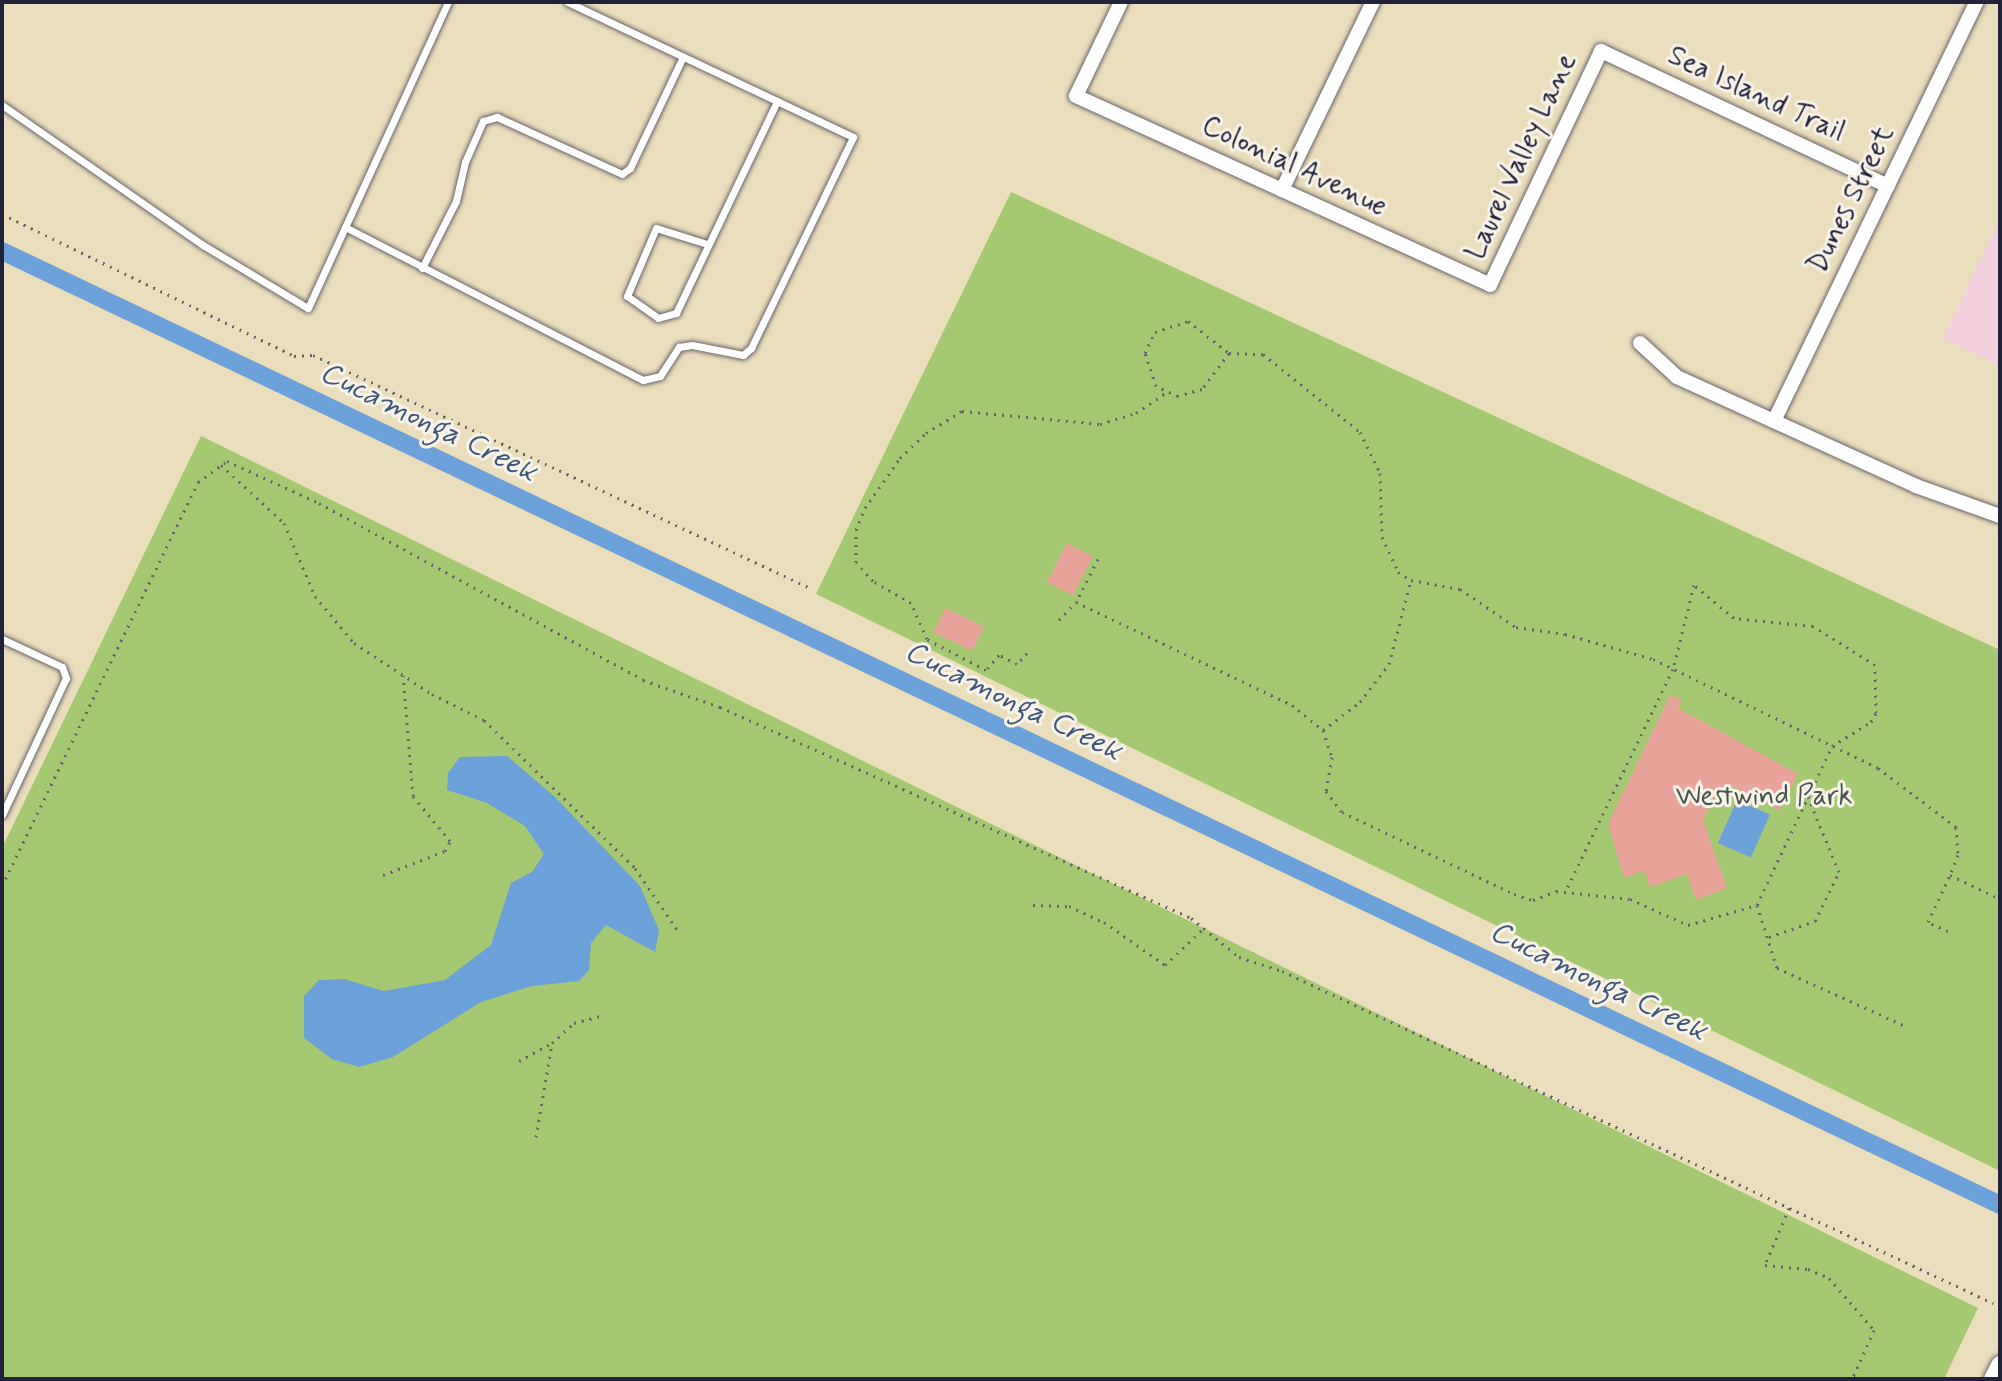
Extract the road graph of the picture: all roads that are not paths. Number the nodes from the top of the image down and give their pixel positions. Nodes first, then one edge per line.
1 (448, 2) edge
2 (567, 2) edge
3 (1121, 2) edge
4 (1373, 2) edge
5 (1977, 2) edge
6 (1601, 51) joint
7 (683, 57) junction
8 (777, 101) junction
9 (2, 105) edge
10 (1888, 186) junction
11 (1282, 190) junction
12 (345, 227) junction
13 (707, 244) junction
14 (422, 268) junction
15 (1490, 285) joint
16 (1640, 343) dead end
17 (1774, 421) junction
18 (2000, 516) edge
19 (2, 639) edge
20 (2, 815) edge
21 (2000, 1365) edge
22 (1993, 1379) edge

1 - 12 lane
2 - 7 lane
3 - 11 street, Colonial Avenue
4 - 11 street
5 - 10 street, Dunes Street
6 - 10 street, Sea Island Trail
6 - 15 street, Laurel Valley Lane
7 - 8 lane
7 - 14 lane
8 - 13 lane
8 - 14 lane
9 - 12 lane
10 - 17 street, Dunes Street
11 - 15 street, Colonial Avenue
12 - 14 lane
13 - 13 lane
16 - 17 street
17 - 18 street
19 - 20 lane
21 - 22 main road

